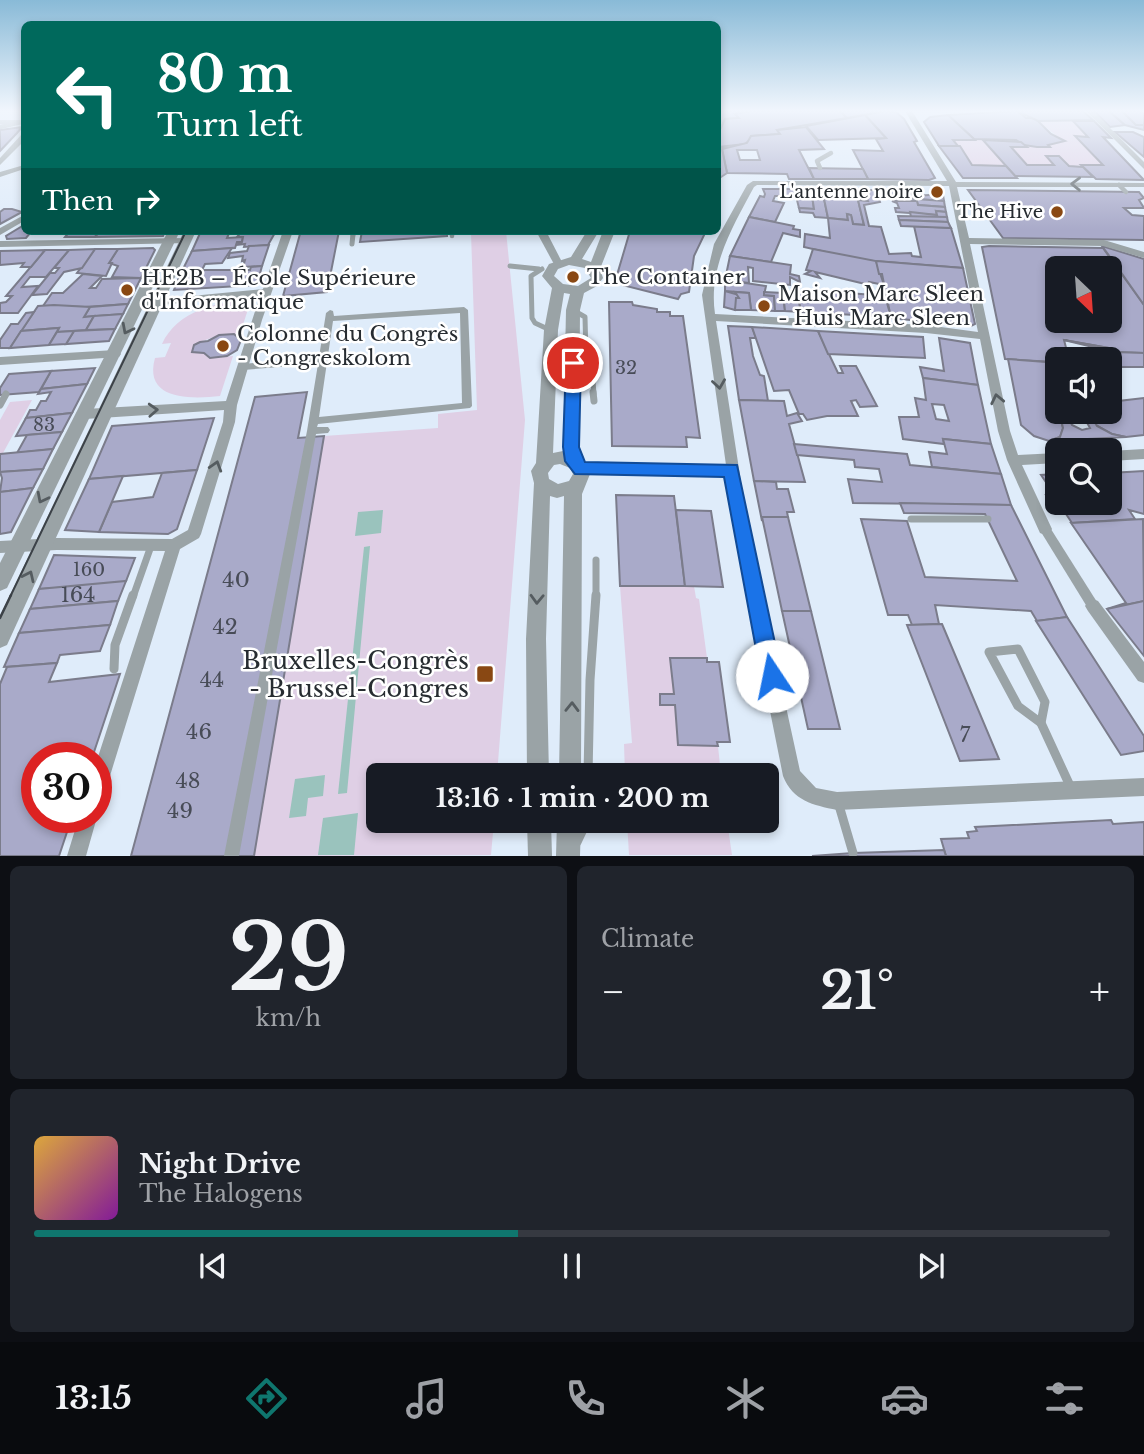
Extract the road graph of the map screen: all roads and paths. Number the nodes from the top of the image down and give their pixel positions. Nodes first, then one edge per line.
1 (932, 151) edge
2 (1128, 151) edge
3 (831, 153) dead end
4 (1144, 167) edge
5 (21, 168) edge
6 (820, 168) dead end
7 (0, 175) edge
8 (952, 184) junction
9 (1144, 185) edge
10 (1116, 187) junction
11 (1126, 192) dead end
12 (21, 220) edge
13 (0, 232) edge
14 (287, 235) edge
15 (353, 235) edge
16 (542, 235) edge
17 (591, 235) edge
18 (607, 235) edge
19 (171, 236) edge
20 (188, 236) edge
21 (966, 241) junction
22 (0, 244) edge
23 (352, 244) dead end
24 (1144, 255) edge
25 (575, 261) junction
26 (510, 266) dead end
27 (549, 268) junction
28 (594, 269) junction
29 (558, 288) junction
30 (578, 290) junction
31 (266, 292) junction
32 (157, 302) junction
33 (140, 304) junction
34 (710, 317) junction
35 (551, 330) junction
36 (985, 336) junction
37 (133, 352) junction
38 (115, 354) junction
39 (580, 359) junction
40 (323, 360) junction
41 (0, 361) edge
42 (243, 367) junction
43 (6, 394) dead end
44 (594, 401) dead end
45 (0, 405) edge
46 (231, 405) junction
47 (105, 412) junction
48 (85, 414) junction
49 (317, 427) junction
50 (1144, 454) edge
51 (1122, 455) edge
52 (1045, 459) edge
53 (1013, 460) junction
54 (544, 463) junction
55 (731, 470) junction
56 (577, 472) junction
57 (542, 483) junction
58 (911, 519) dead end
59 (988, 519) dead end
60 (1045, 529) joint
61 (44, 544) junction
62 (174, 545) junction
63 (9, 546) edge
64 (151, 546) junction
65 (596, 560) dead end
66 (0, 582) edge
67 (1093, 606) joint
68 (0, 638) edge
69 (114, 668) dead end
70 (1144, 675) edge
71 (1041, 723) junction
72 (112, 742) edge
73 (538, 763) edge
74 (570, 763) edge
75 (588, 763) edge
76 (1144, 787) edge
77 (1072, 790) junction
78 (837, 801) junction
79 (83, 833) edge
80 (539, 833) edge
81 (569, 833) edge
82 (581, 833) edge
83 (853, 853) dead end
84 (76, 856) edge
85 (231, 856) edge
86 (540, 856) edge
87 (569, 856) edge

1 - 8 street
2 - 4 street
3 - 6 lane
5 - 7 street
10 -> 8 street
8 - 21 street
8 - 34 street
9 - 10 street
10 - 11 lane
12 - 13 street
14 - 31 street
15 - 23 lane
16 - 27 street
17 - 25 street
18 - 28 street
19 - 20 street
19 - 22 street
19 - 33 street
20 - 32 street
21 - 24 street
21 - 36 street
25 - 27 street
25 - 28 street
26 - 27 lane
27 - 29 street
27 - 35 lane
28 - 30 street
29 - 30 street
29 - 35 street
30 - 39 street
31 - 32 street
31 - 42 street
32 - 33 street
32 - 37 street
33 -> 38 street
34 - 36 street
34 -> 55 street
35 - 54 street
53 -> 36 street
37 - 38 street
37 - 47 street
38 - 41 street
38 - 48 street
39 - 44 lane
39 - 56 street
40 - 42 street
40 - 49 street
40 - 49 street
42 - 46 street
43 - 45 lane
47 -> 46 street
62 -> 46 street
47 - 48 street
47 - 61 street
48 -> 63 street
49 - 85 street
50 - 51 street
52 - 53 street
53 - 60 street
54 - 56 street
54 - 57 street
55 - 56 street
55 - 78 street
56 - 57 street
74 -> 56 street
57 -> 73 street
58 - 59 lane
60 - 67 street
61 - 63 street
61 - 64 street
68 -> 61 street
62 - 64 street
62 - 72 street
63 - 66 street
64 - 69 lane
65 - 75 lane
67 - 70 street
71 - 71 lane
71 - 77 lane
76 - 77 street
77 - 78 street
78 - 83 lane
79 - 84 street
80 - 86 street
81 - 87 street
82 - 87 lane

